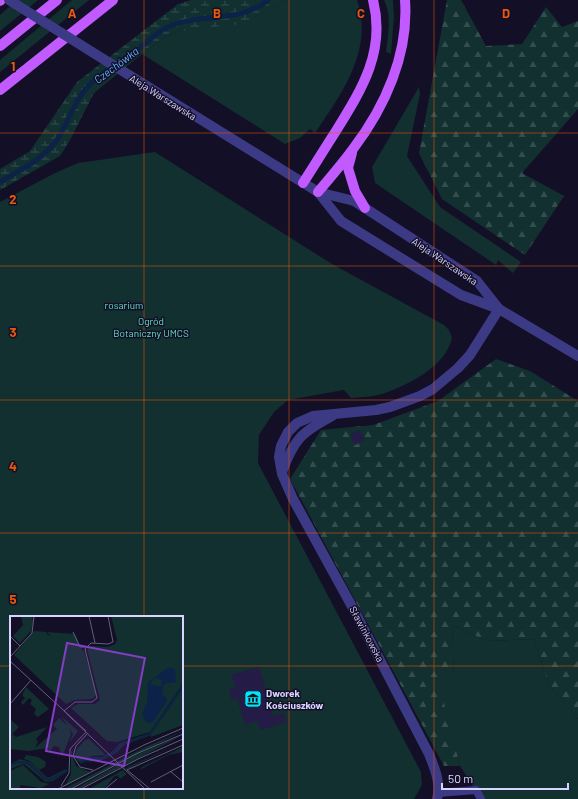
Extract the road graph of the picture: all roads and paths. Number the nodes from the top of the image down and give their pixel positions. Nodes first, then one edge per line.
1 (10, 0) edge
2 (57, 0) edge
3 (113, 0) edge
4 (373, 0) edge
5 (405, 0) edge
6 (0, 46) edge
7 (0, 90) edge
8 (353, 149) junction
9 (303, 183) junction
10 (318, 192) junction
11 (365, 208) junction
12 (499, 309) junction
13 (578, 356) edge
14 (438, 796) edge
15 (481, 799) edge

1 - 9 street, Aleja Warszawska, bridge
2 - 6 main road
3 - 7 main road
4 - 9 main road
5 - 8 main road
8 - 10 main road
8 - 11 main road
9 - 10 street, Aleja Warszawska
10 - 11 street, Aleja Warszawska
10 - 12 street, Aleja Warszawska
11 - 12 street, Aleja Warszawska
12 - 13 street, Aleja Warszawska
12 - 14 street, Sławinkowska
14 - 15 lane

